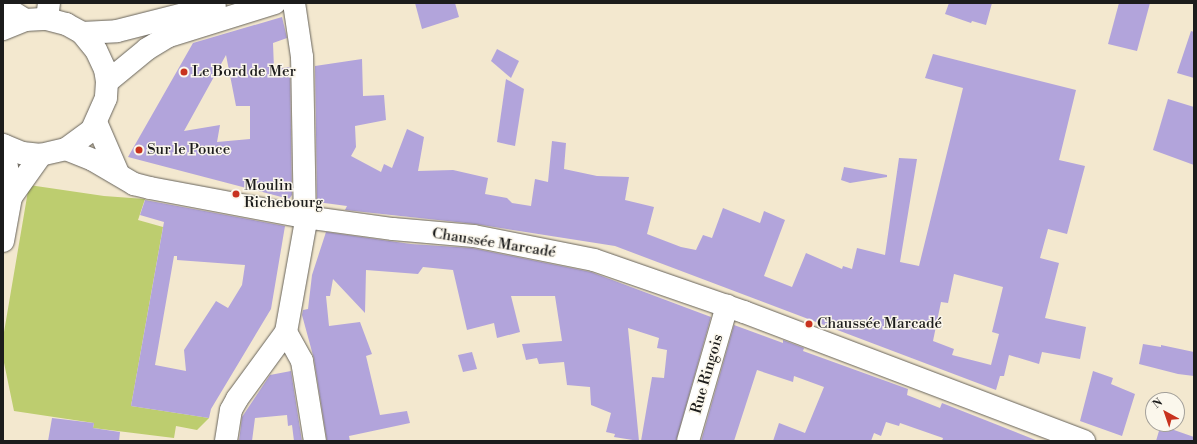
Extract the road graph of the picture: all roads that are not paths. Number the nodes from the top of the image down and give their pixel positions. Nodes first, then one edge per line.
1 (224, 3) edge
2 (274, 3) edge
3 (294, 3) edge
4 (3, 6) edge
5 (48, 11) edge
6 (25, 20) junction
7 (3, 29) edge
8 (82, 33) junction
9 (107, 82) junction
10 (96, 122) junction
11 (3, 145) edge
12 (66, 149) junction
13 (41, 155) junction
14 (118, 173) junction
15 (11, 197) junction
16 (305, 217) junction
17 (3, 241) edge
18 (727, 306) junction
19 (286, 332) junction
20 (226, 441) edge
21 (315, 441) edge
22 (688, 441) edge
23 (1084, 441) edge

1 - 8 street
2 - 9 street
3 - 16 street
4 - 6 street
5 - 6 street
5 - 8 street
6 - 7 street
8 - 9 street
9 - 10 street
10 - 12 street
10 - 14 street
11 - 13 street
11 - 15 street
12 - 13 street
12 - 14 street, Chaussée Marcadé
13 - 15 street
14 - 16 street, Chaussée Marcadé
15 - 17 street
16 - 18 street, Chaussée Marcadé
16 - 19 street
18 - 22 street, Rue Ringois
18 - 23 street, Chaussée Marcadé
19 - 20 street
19 - 21 street

